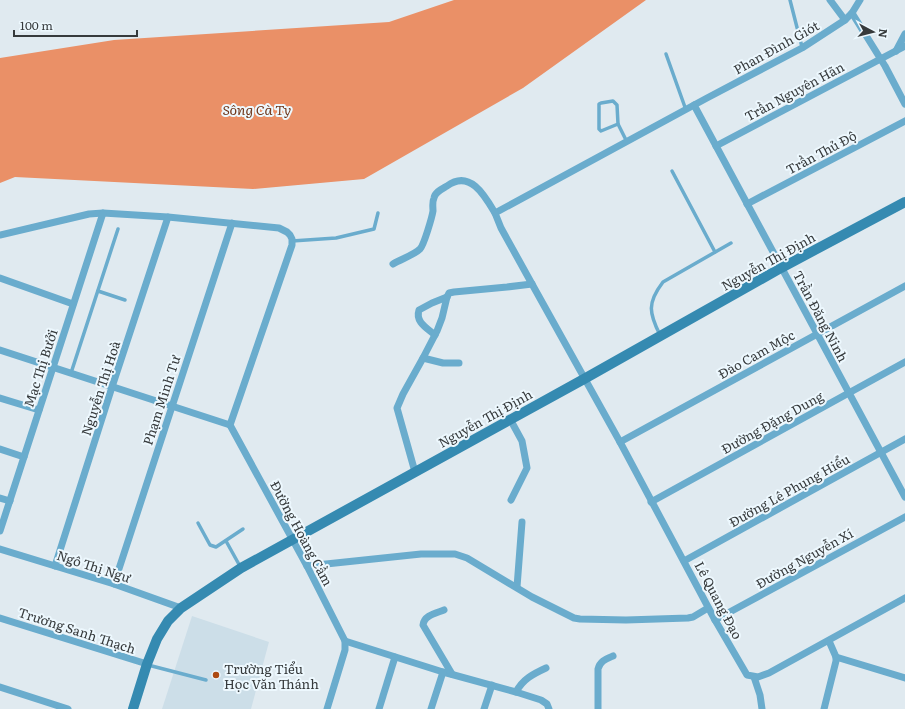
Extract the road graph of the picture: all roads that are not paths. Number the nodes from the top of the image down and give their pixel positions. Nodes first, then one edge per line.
1 (790, 0) edge
2 (830, 0) edge
3 (860, 0) edge
4 (852, 13) junction
5 (845, 20) junction
6 (905, 34) edge
7 (905, 46) edge
8 (802, 48) junction
9 (896, 51) junction
10 (666, 54) dead end
11 (880, 59) junction
12 (905, 104) edge
13 (694, 105) junction
14 (686, 110) junction
15 (905, 121) edge
16 (618, 124) junction
17 (627, 142) junction
18 (716, 146) junction
19 (672, 171) dead end
20 (905, 202) edge
21 (747, 204) junction
22 (103, 213) junction
23 (378, 213) dead end
24 (495, 213) junction
25 (168, 217) junction
26 (232, 223) junction
27 (118, 229) dead end
28 (0, 235) edge
29 (292, 242) junction
30 (731, 243) dead end
31 (715, 252) junction
32 (393, 264) dead end
33 (781, 268) junction
34 (0, 278) edge
35 (532, 284) junction
36 (905, 286) edge
37 (98, 291) junction
38 (447, 297) junction
39 (125, 300) dead end
40 (73, 304) junction
41 (817, 333) junction
42 (435, 334) junction
43 (661, 336) junction
44 (0, 350) edge
45 (423, 358) junction
46 (905, 362) edge
47 (460, 363) dead end
48 (53, 367) junction
49 (71, 373) junction
50 (584, 379) junction
51 (112, 387) junction
52 (849, 393) junction
53 (0, 398) edge
54 (172, 407) junction
55 (39, 410) junction
56 (510, 419) junction
57 (230, 425) junction
58 (905, 440) edge
59 (620, 442) junction
60 (0, 449) edge
61 (881, 453) junction
62 (24, 457) junction
63 (415, 472) junction
64 (905, 497) edge
65 (0, 498) edge
66 (511, 500) dead end
67 (10, 501) junction
68 (651, 502) junction
69 (905, 517) edge
70 (522, 522) dead end
71 (198, 524) dead end
72 (243, 530) dead end
73 (0, 531) edge
74 (292, 540) junction
75 (226, 541) junction
76 (0, 549) edge
77 (684, 561) junction
78 (55, 566) junction
79 (307, 566) junction
80 (241, 568) junction
81 (114, 584) junction
82 (517, 587) junction
83 (905, 598) edge
84 (181, 608) junction
85 (708, 608) junction
86 (444, 610) dead end
87 (0, 618) edge
88 (715, 620) junction
89 (344, 641) junction
90 (829, 641) junction
91 (395, 656) junction
92 (614, 656) dead end
93 (836, 657) junction
94 (147, 664) junction
95 (546, 668) dead end
96 (443, 672) junction
97 (452, 674) junction
98 (754, 677) junction
99 (905, 678) edge
100 (206, 680) dead end
101 (492, 685) junction
102 (0, 687) edge
103 (516, 692) junction
104 (68, 709) edge
105 (133, 709) edge
106 (328, 709) edge
107 (379, 709) edge
108 (431, 709) edge
109 (484, 709) edge
110 (549, 709) edge
111 (598, 709) edge
112 (762, 709) edge
113 (824, 709) edge

1 - 8 lane
2 - 5 street
3 - 4 street, Phan Đình Giót
4 - 5 street, Phan Đình Giót
4 - 11 street
5 - 8 street, Phan Đình Giót
6 - 9 street
7 - 9 street, Trần Nguyên Hãn
8 - 13 street, Phan Đình Giót
9 - 11 street, Trần Nguyên Hãn
10 - 14 lane
11 - 12 street
11 - 18 street, Trần Nguyên Hãn
13 - 14 street, Phan Đình Giót
13 - 18 street, Trần Đăng Ninh
14 - 17 street, Phan Đình Giót
15 - 21 street, Trần Thủ Độ
16 - 16 lane
16 - 17 lane
17 - 24 street, Phan Đình Giót
18 - 21 street, Trần Đăng Ninh
19 - 31 lane
20 - 33 street, Nguyễn Thị Định
21 - 33 street, Trần Đăng Ninh
22 - 25 street
22 - 28 street
22 - 40 street, Mạc Thị Bưởi
23 - 29 lane
24 - 32 street, Lê Quang Đạo
24 - 35 street, Lê Quang Đạo
25 - 26 street
25 - 51 street, Nguyễn Thị Hoà
26 - 29 street
26 - 54 street, Phạm Minh Tư
27 - 37 lane
29 - 57 street
30 - 31 lane
31 - 43 lane
33 - 41 street, Trần Đăng Ninh
33 - 43 street, Nguyễn Thị Định
34 - 40 street
35 - 38 street
35 - 50 street, Lê Quang Đạo
36 - 41 street, Đào Cam Mộc
37 - 39 lane
37 - 49 lane
38 - 42 street
38 - 42 street
40 - 48 street, Mạc Thị Bưởi
41 - 52 street, Trần Đăng Ninh
41 - 59 street, Đào Cam Mộc
42 - 45 street
43 - 50 street, Nguyễn Thị Định
44 - 48 street
45 - 47 street
45 - 63 street
46 - 52 street, Đường Đặng Dung
48 - 49 street
48 - 55 street, Mạc Thị Bưởi
49 - 51 street
50 - 56 street, Nguyễn Thị Định
50 - 59 street, Lê Quang Đạo
51 - 54 street
51 - 78 street, Nguyễn Thị Hoà
52 - 61 street, Trần Đăng Ninh
52 - 68 street, Đường Đặng Dung
53 - 55 street
54 - 57 street
54 - 81 street, Phạm Minh Tư
55 - 62 street, Mạc Thị Bưởi
56 - 63 street, Nguyễn Thị Định
56 - 66 street
57 - 74 street, Đường Hoàng Cầm
58 - 61 street, Đường Lê Phụng Hiểu
59 - 68 street, Lê Quang Đạo
60 - 62 street
61 - 64 street, Trần Đăng Ninh
61 - 77 street, Đường Lê Phụng Hiểu
62 - 67 street, Mạc Thị Bưởi
63 - 74 street, Nguyễn Thị Định
65 - 67 street
67 - 73 street, Mạc Thị Bưởi
68 - 77 street, Lê Quang Đạo
69 - 88 street, Đường Nguyễn Xí
70 - 82 street
71 - 75 lane
72 - 75 lane
74 - 79 street, Đường Hoàng Cầm
74 - 80 street, Nguyễn Thị Định
75 - 80 lane
76 - 78 street, Ngô Thị Ngư
77 - 85 street, Lê Quang Đạo
78 - 81 street, Ngô Thị Ngư
79 - 82 street
79 - 89 street, Đường Hoàng Cầm
80 - 84 street, Nguyễn Thị Định
81 - 84 street, Ngô Thị Ngư
82 - 85 street
83 - 90 street
84 - 94 street, Nguyễn Thị Định
85 - 88 street, Lê Quang Đạo
86 - 97 street
87 - 94 street, Trương Sanh Thạch
88 - 98 street, Lê Quang Đạo
89 - 91 street
89 - 106 street
90 - 93 street
90 - 98 street
91 - 96 street
91 - 107 street
92 - 111 street
93 - 99 street
93 - 113 street
94 - 100 lane
94 - 105 street, Nguyễn Thị Định
95 - 103 street
96 - 97 street
96 - 108 street
97 - 101 street
98 - 112 street
101 - 103 street
101 - 109 street
102 - 104 street
103 - 110 street

